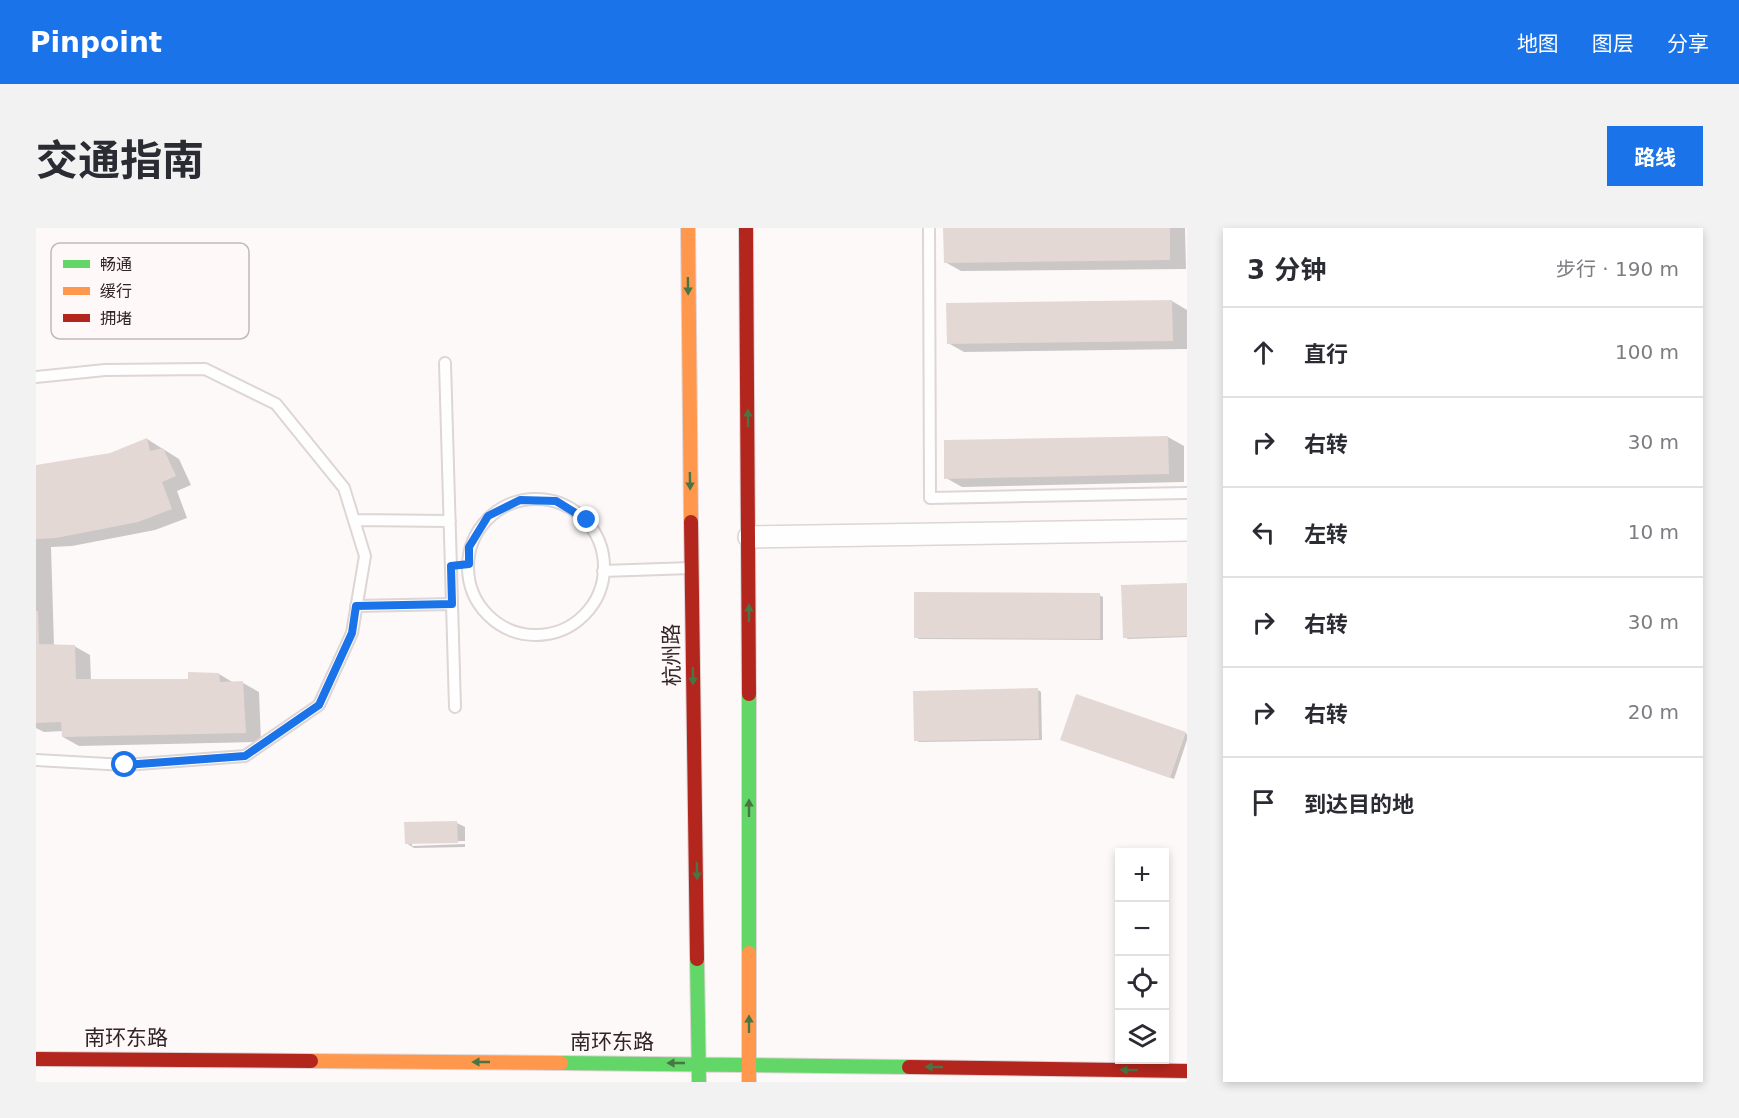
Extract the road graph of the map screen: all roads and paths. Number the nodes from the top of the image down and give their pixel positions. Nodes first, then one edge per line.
1 (688, 228) edge
2 (746, 228) edge
3 (929, 228) edge
4 (445, 363) dead end
5 (36, 377) edge
6 (1187, 493) edge
7 (354, 520) junction
8 (450, 521) junction
9 (1187, 530) edge
10 (749, 537) junction
11 (469, 564) junction
12 (451, 566) junction
13 (691, 568) junction
14 (603, 571) junction
15 (452, 604) junction
16 (356, 606) junction
17 (455, 707) dead end
18 (36, 760) edge
19 (36, 1059) edge
20 (699, 1064) junction
21 (749, 1064) junction
22 (1187, 1071) edge
23 (699, 1082) edge
24 (749, 1082) edge

1 -> 13 main road, 杭州路
10 -> 2 main road
3 - 6 lane
4 - 8 lane
5 - 7 lane
7 - 8 lane
7 - 16 lane
8 - 12 lane
9 - 10 street
21 -> 10 main road
11 - 12 lane
11 - 14 lane
11 - 14 lane
12 - 15 lane
13 - 14 lane
13 -> 20 main road, 杭州路
15 - 16 lane
15 - 17 lane
16 - 18 lane
20 -> 19 main road, 南环东路
20 - 21 main road, 南环东路
20 - 23 main road, 杭州路
22 -> 21 main road, 南环东路
21 - 24 main road

